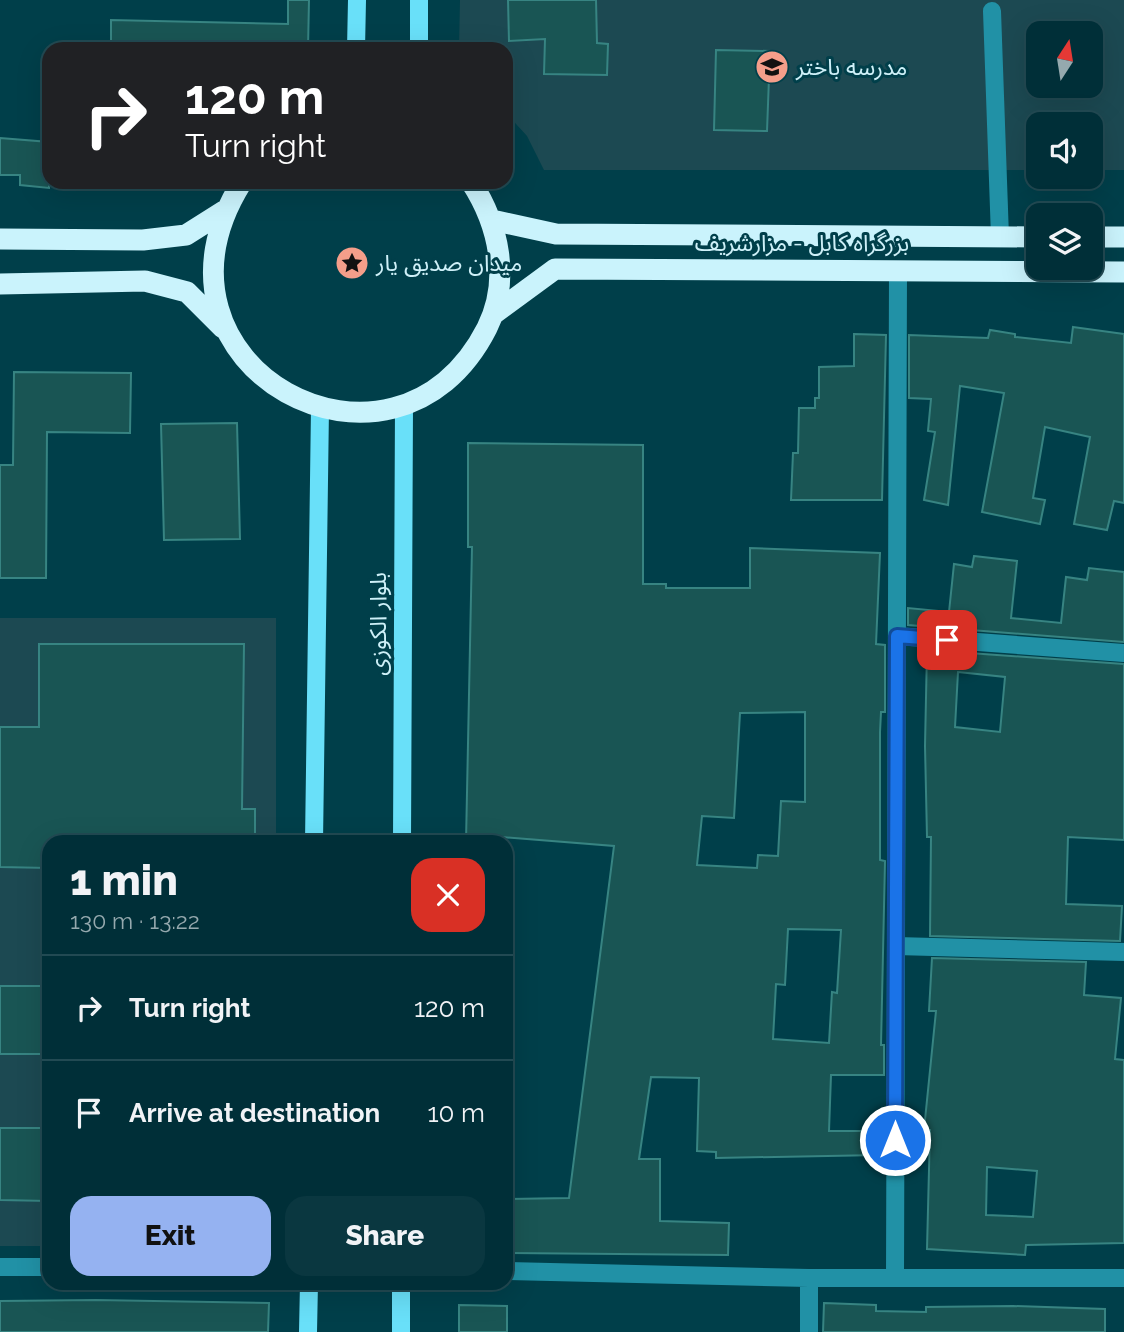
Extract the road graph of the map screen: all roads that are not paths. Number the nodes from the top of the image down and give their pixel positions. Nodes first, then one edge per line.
1 (357, 0) edge
2 (419, 0) edge
3 (992, 11) dead end
4 (356, 42) edge
5 (419, 42) edge
6 (238, 189) edge
7 (475, 189) edge
8 (224, 211) junction
9 (492, 220) junction
10 (1000, 237) junction
11 (1026, 237) edge
12 (1103, 237) edge
13 (1124, 237) edge
14 (0, 239) edge
15 (898, 270) junction
16 (1124, 272) edge
17 (0, 284) edge
18 (495, 313) junction
19 (225, 330) junction
20 (404, 406) junction
21 (320, 408) junction
22 (897, 636) junction
23 (1124, 653) edge
24 (314, 835) edge
25 (402, 835) edge
26 (896, 946) junction
27 (1124, 952) edge
28 (0, 1267) edge
29 (42, 1267) edge
30 (513, 1271) edge
31 (809, 1278) junction
32 (895, 1278) junction
33 (1124, 1278) edge
34 (309, 1290) edge
35 (401, 1290) edge
36 (308, 1332) edge
37 (401, 1332) edge
38 (810, 1332) edge

1 - 4 main road
2 - 5 main road
3 - 10 street
6 - 8 highway
7 - 9 highway
8 - 14 highway
8 - 19 highway
9 - 10 highway, بزرگراه کابل - مزارشریف
9 - 18 highway
10 - 11 highway, بزرگراه کابل - مزارشریف
12 - 13 highway
15 - 16 highway, بزرگراه کابل - مزارشریف
15 - 18 highway, بزرگراه کابل - مزارشریف
15 - 22 street
17 - 19 highway
18 - 20 highway
19 - 21 highway
20 - 21 highway
20 - 25 main road, بلوار الکوزی
21 - 24 main road
22 - 23 street
22 - 26 street
26 - 27 street
26 - 32 street
28 - 29 street
30 - 31 street
31 - 32 street
31 - 38 street
32 - 33 street
34 - 36 main road
35 - 37 main road

